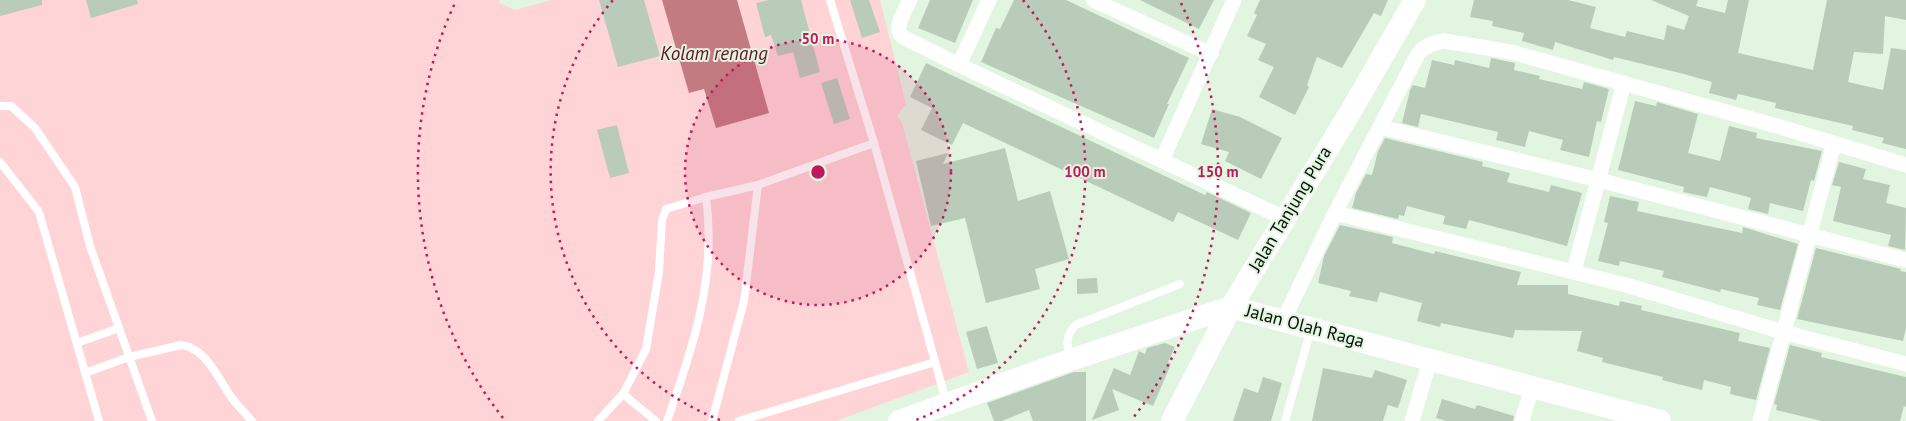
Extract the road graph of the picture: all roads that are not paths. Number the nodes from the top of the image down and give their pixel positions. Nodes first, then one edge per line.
1 (830, 0) edge
2 (910, 0) edge
3 (989, 0) edge
4 (1093, 0) edge
5 (1234, 0) edge
6 (1415, 0) edge
7 (1211, 54) junction
8 (958, 65) junction
9 (1624, 83) junction
10 (0, 106) edge
11 (1380, 127) junction
12 (874, 143) junction
13 (1834, 143) junction
14 (1162, 160) junction
15 (0, 162) edge
16 (1906, 165) edge
17 (1599, 180) junction
18 (758, 185) junction
19 (706, 197) junction
20 (1334, 213) junction
21 (1284, 218) junction
22 (1810, 235) junction
23 (1905, 260) dead end
24 (1574, 271) junction
25 (1180, 284) dead end
26 (1231, 307) junction
27 (1283, 320) junction
28 (120, 328) junction
29 (1312, 328) junction
30 (1783, 332) junction
31 (77, 343) junction
32 (129, 357) junction
33 (1070, 360) junction
34 (1430, 360) junction
35 (935, 362) junction
36 (1906, 364) edge
37 (86, 373) junction
38 (1532, 387) junction
39 (623, 394) junction
40 (946, 403) junction
41 (99, 421) edge
42 (152, 421) edge
43 (252, 421) edge
44 (598, 421) edge
45 (656, 421) edge
46 (666, 421) edge
47 (712, 421) edge
48 (739, 421) edge
49 (899, 421) edge
50 (1172, 421) edge
51 (1285, 421) edge
52 (1412, 421) edge
53 (1522, 421) edge
54 (1660, 421) edge
55 (1760, 421) edge

1 - 12 lane
2 - 8 street
3 - 8 street
4 - 7 street
5 - 7 street
6 - 21 street, Jalan Tanjung Pura
7 - 14 street
8 - 14 street
9 - 11 street
9 - 13 street
9 - 17 street
10 - 28 lane
11 - 17 street
11 - 20 street
12 - 18 lane
12 - 35 lane
13 - 16 street
13 - 22 street
14 - 21 street
15 - 31 lane
17 - 22 street
17 - 24 street
18 - 19 lane
18 - 47 lane
19 - 39 lane
19 - 46 lane
20 - 24 street
20 - 27 street
21 - 26 street, Jalan Tanjung Pura
22 - 23 street
22 - 30 street
24 - 30 street
25 - 33 lane
26 - 27 street, Jalan Olah Raga
26 - 33 street, Jalan Olah Raga
26 - 50 street, Jalan Tanjung Pura
27 - 29 street, Jalan Olah Raga
28 - 31 lane
28 - 32 lane
29 - 34 street, Jalan Olah Raga
29 - 51 lane
30 - 36 street
30 - 55 street
31 - 37 lane
32 - 37 lane
32 - 42 lane
32 - 43 lane
33 - 40 street, Jalan Olah Raga
34 - 38 street, Jalan Olah Raga
34 - 52 street
35 - 40 lane
35 - 48 lane
37 - 41 lane
38 - 53 street
38 - 54 street, Jalan Olah Raga
39 - 44 lane
39 - 45 lane
40 - 49 street, Jalan Olah Raga

